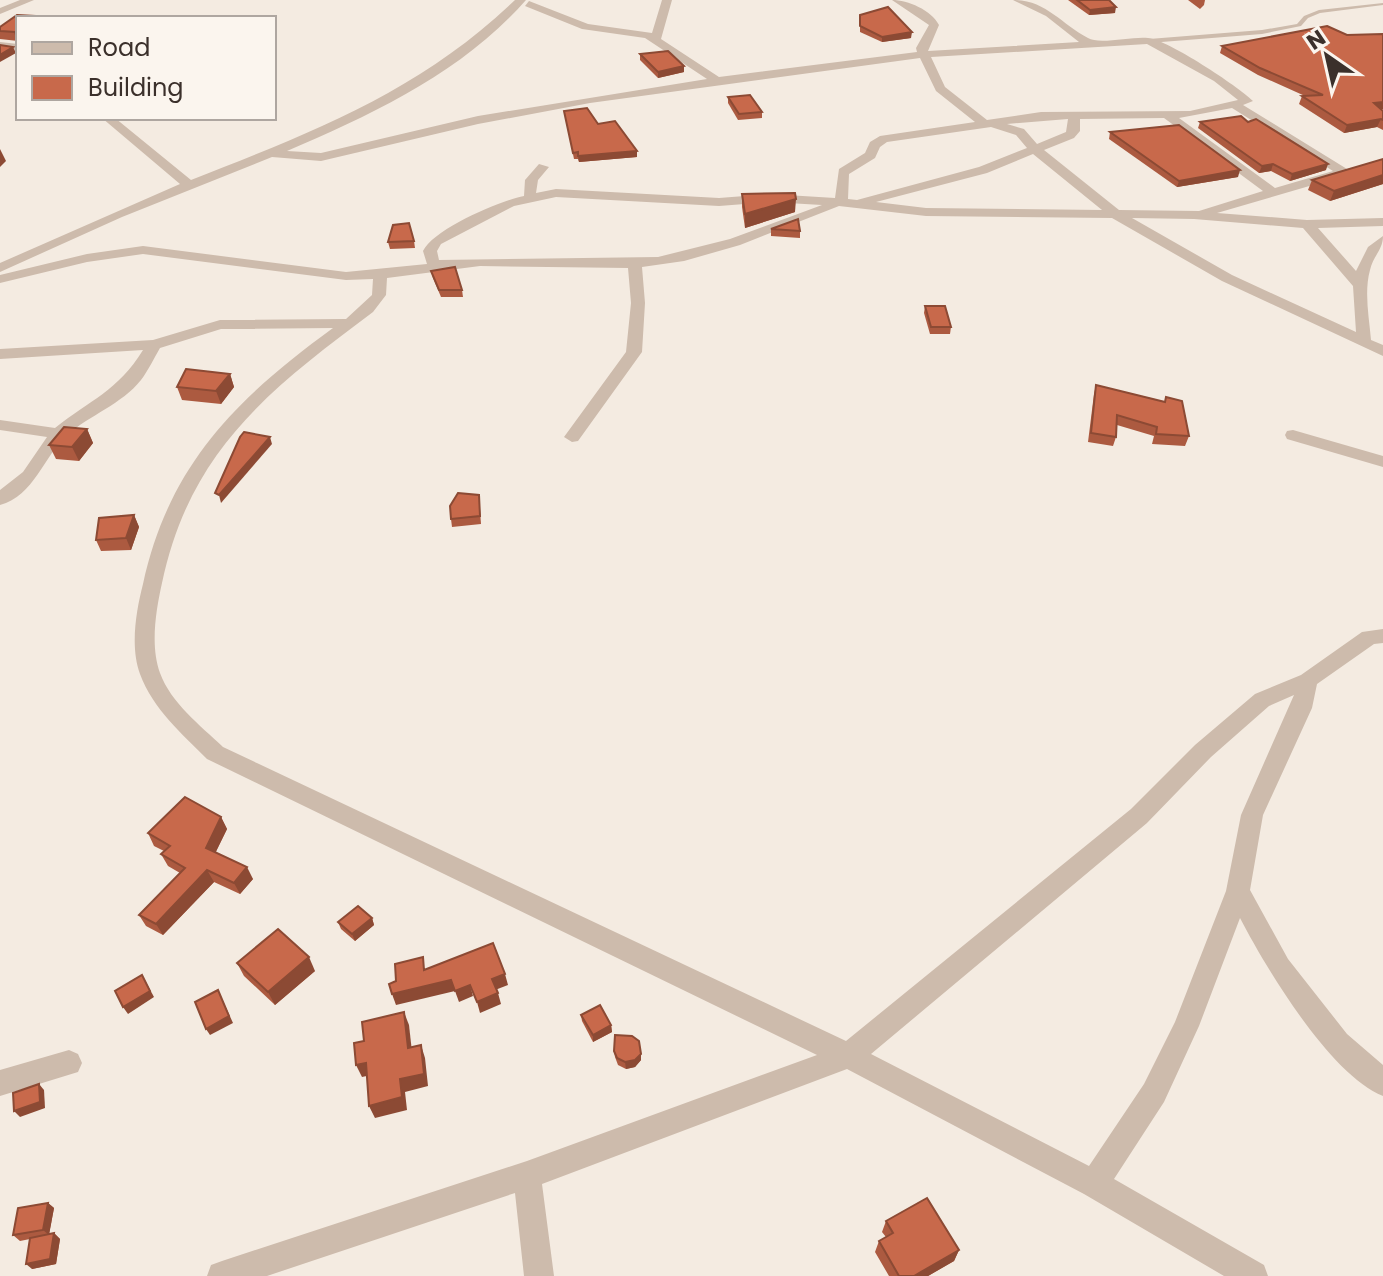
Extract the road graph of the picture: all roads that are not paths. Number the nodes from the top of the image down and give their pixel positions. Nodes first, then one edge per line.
1 (29, 0) edge
2 (544, 0) edge
3 (667, 0) edge
4 (897, 0) edge
5 (1018, 0) edge
6 (521, 4) edge
7 (1383, 4) edge
8 (0, 11) edge
9 (656, 38) junction
10 (1149, 41) junction
11 (1088, 44) junction
12 (924, 54) junction
13 (717, 81) junction
14 (1235, 105) junction
15 (1166, 114) junction
16 (1074, 116) junction
17 (110, 120) edge
18 (991, 125) junction
19 (1036, 150) junction
20 (271, 153) junction
21 (543, 167) dead end
22 (1358, 168) edge
23 (1343, 172) junction
24 (189, 185) junction
25 (1272, 192) junction
26 (530, 196) junction
27 (841, 202) junction
28 (857, 204) junction
29 (1194, 215) junction
30 (1118, 216) junction
31 (1383, 222) edge
32 (1307, 224) junction
33 (1383, 240) edge
34 (635, 264) junction
35 (436, 267) junction
36 (0, 268) edge
37 (380, 276) junction
38 (0, 279) edge
39 (1361, 286) junction
40 (349, 323) junction
41 (1364, 342) junction
42 (154, 345) junction
43 (1383, 351) edge
44 (0, 354) edge
45 (0, 425) edge
46 (58, 434) junction
47 (1293, 435) dead end
48 (572, 437) dead end
49 (1383, 462) edge
50 (0, 499) edge
51 (1383, 636) edge
52 (1308, 680) junction
53 (1238, 891) junction
54 (848, 1056) junction
55 (69, 1063) dead end
56 (0, 1083) edge
57 (1383, 1083) edge
58 (527, 1175) junction
59 (1094, 1184) junction
60 (222, 1276) edge
61 (539, 1276) edge
62 (1253, 1276) edge

1 - 8 street
2 - 6 street
3 - 9 street
4 - 12 street
5 - 11 street
6 - 9 street
6 - 20 street
7 - 10 lane
9 - 13 street
10 - 11 street
10 - 14 street
11 - 12 street
12 - 13 street
12 - 18 street
13 - 20 street
14 - 15 street
14 - 23 street
15 - 16 street
15 - 25 street
16 - 18 street
16 - 19 street
17 - 24 street
18 - 19 street
18 - 27 street
19 - 28 street
19 - 30 street
20 - 24 street
21 - 26 street
22 - 23 street
23 - 25 street
24 - 36 street
25 - 29 street
26 - 27 street
26 - 35 street
27 - 28 street
27 - 34 street
28 - 30 street
29 - 30 street
29 - 32 street
30 - 41 street
31 - 32 street
32 - 39 street
33 - 39 street
34 - 35 street
34 - 48 street
35 - 37 street
37 - 38 street
37 - 40 street
39 - 41 street
40 - 42 street
40 - 54 street
41 - 43 street
42 - 44 street
42 - 46 street
45 - 46 street
46 - 50 street
47 - 49 street
51 - 52 street
52 - 53 street
52 - 54 street
53 - 57 street
53 - 59 street
54 - 58 street
54 - 59 street
55 - 56 street
58 - 60 street
58 - 61 street
59 - 62 street

